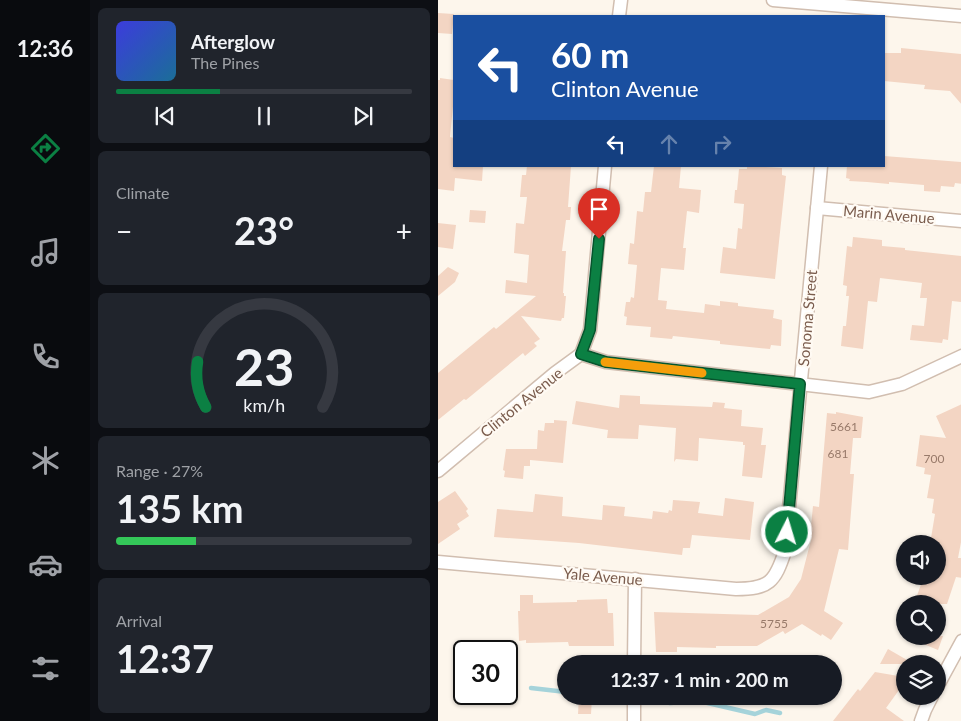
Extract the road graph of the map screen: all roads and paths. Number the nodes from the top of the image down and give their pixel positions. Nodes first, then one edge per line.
1 (620, 0) edge
2 (773, 0) edge
3 (836, 7) edge
4 (619, 15) edge
5 (962, 16) edge
6 (605, 167) edge
7 (821, 167) edge
8 (817, 208) junction
9 (962, 221) edge
10 (581, 354) junction
11 (962, 356) edge
12 (800, 384) junction
13 (438, 471) edge
14 (438, 562) edge
15 (635, 579) junction
16 (767, 585) joint
17 (962, 641) edge
18 (634, 655) edge
19 (946, 670) edge
20 (634, 705) edge
21 (928, 705) edge
22 (634, 721) edge
23 (921, 721) edge

1 - 4 street
2 - 3 street
3 - 5 street
6 - 10 street
7 - 8 street, Sonoma Street
8 - 9 street, Marin Avenue
8 - 12 street, Sonoma Street
10 - 12 street
10 - 13 street, Clinton Avenue
11 - 12 street
12 - 16 street, Sonoma Street
14 - 15 street, Yale Avenue
15 - 16 street, Yale Avenue
15 - 18 street
17 - 19 street
20 - 22 street
21 - 23 street

